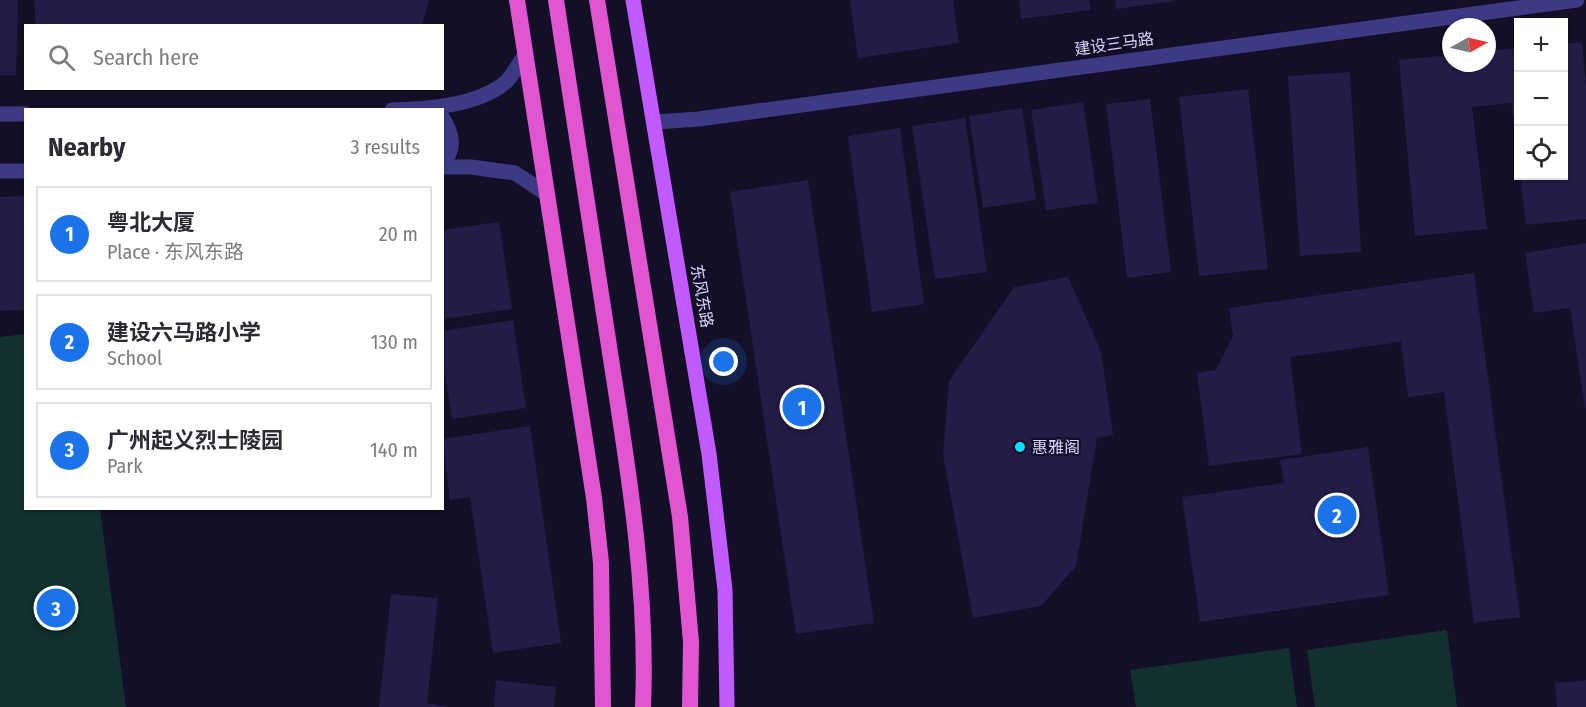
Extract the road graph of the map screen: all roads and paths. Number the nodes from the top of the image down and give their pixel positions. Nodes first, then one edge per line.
1 (516, 0) edge
2 (556, 0) edge
3 (597, 0) edge
4 (633, 0) edge
5 (1577, 0) edge
6 (525, 55) junction
7 (444, 108) edge
8 (0, 114) edge
9 (24, 114) edge
10 (444, 121) edge
11 (655, 122) junction
12 (444, 164) edge
13 (444, 166) edge
14 (0, 171) edge
15 (24, 171) edge
16 (548, 195) junction
17 (603, 707) edge
18 (643, 707) edge
19 (690, 707) edge
20 (727, 707) edge

1 - 6 highway
2 - 18 highway
3 - 19 highway
4 - 11 main road, 东风东路
5 - 11 street, 建设三马路
6 - 7 street
6 - 16 highway
8 - 9 street
10 - 12 street
11 - 20 main road, 东风东路
13 - 16 street
14 - 15 street
16 - 17 highway

